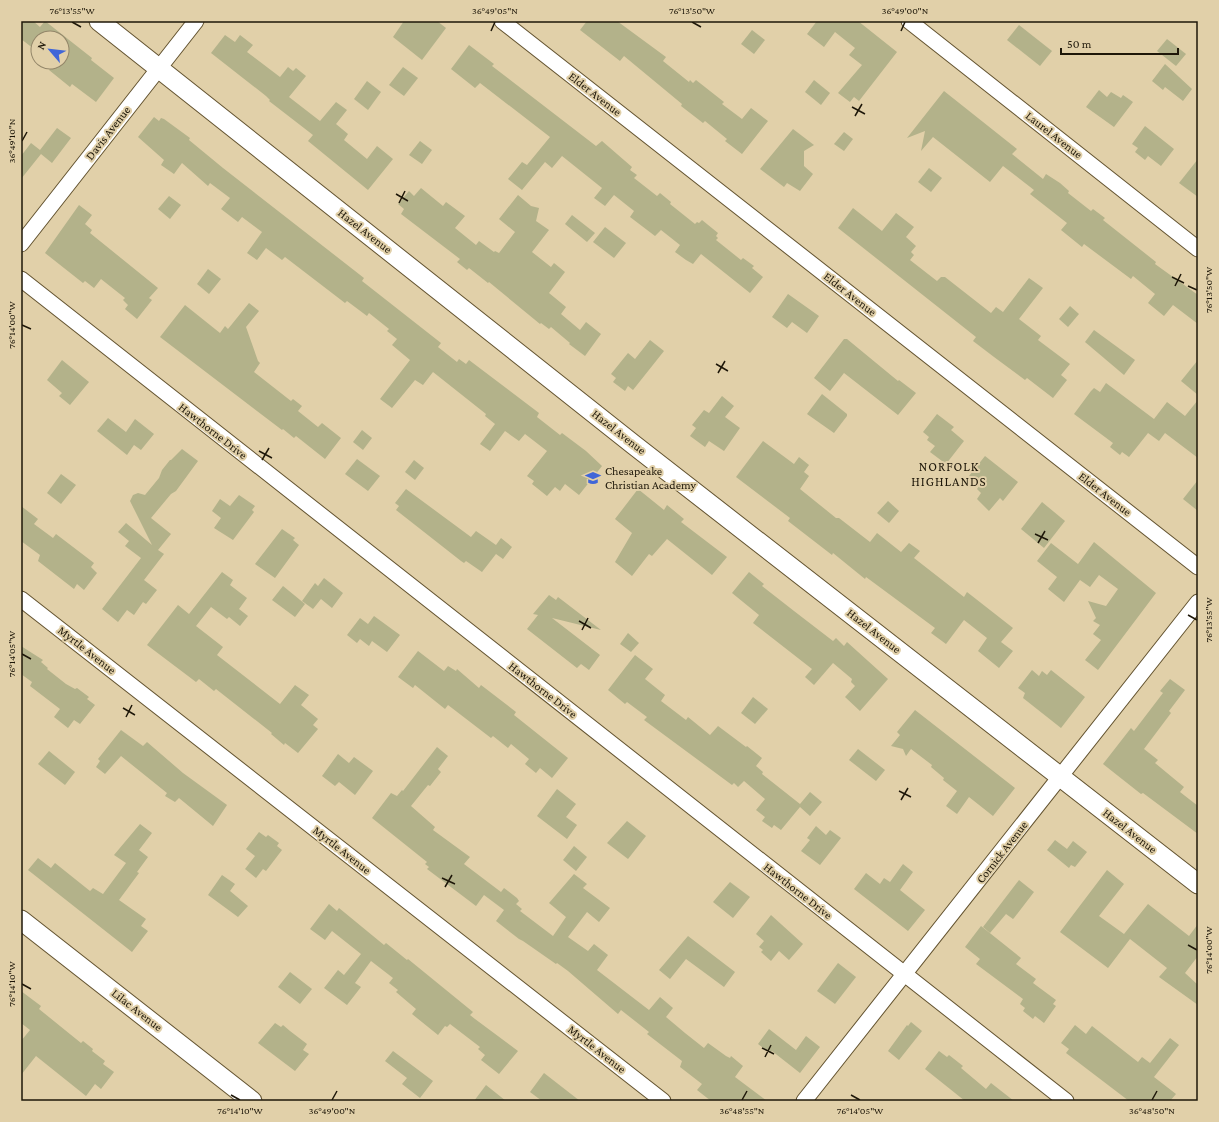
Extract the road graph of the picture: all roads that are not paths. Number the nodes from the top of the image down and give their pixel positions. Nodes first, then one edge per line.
1 (99, 21) edge
2 (196, 21) edge
3 (502, 21) edge
4 (909, 21) edge
5 (159, 68) junction
6 (21, 244) edge
7 (1198, 249) edge
8 (21, 279) edge
9 (1198, 567) edge
10 (21, 599) edge
11 (1198, 602) edge
12 (1062, 777) junction
13 (1198, 884) edge
14 (21, 920) edge
15 (904, 976) junction
16 (252, 1101) edge
17 (663, 1101) edge
18 (804, 1101) edge
19 (1066, 1101) edge

1 - 5 street, Hazel Avenue
2 - 5 street, Davis Avenue
3 - 9 street, Elder Avenue
4 - 7 street, Laurel Avenue
5 - 6 street, Davis Avenue
5 - 12 street, Hazel Avenue
8 - 15 street, Hawthorne Drive
10 - 17 street, Myrtle Avenue
11 - 12 street, Cornick Avenue
12 - 13 street, Hazel Avenue
12 - 15 street, Cornick Avenue
14 - 16 street, Lilac Avenue
15 - 18 street, Cornick Avenue
15 - 19 street, Hawthorne Drive

